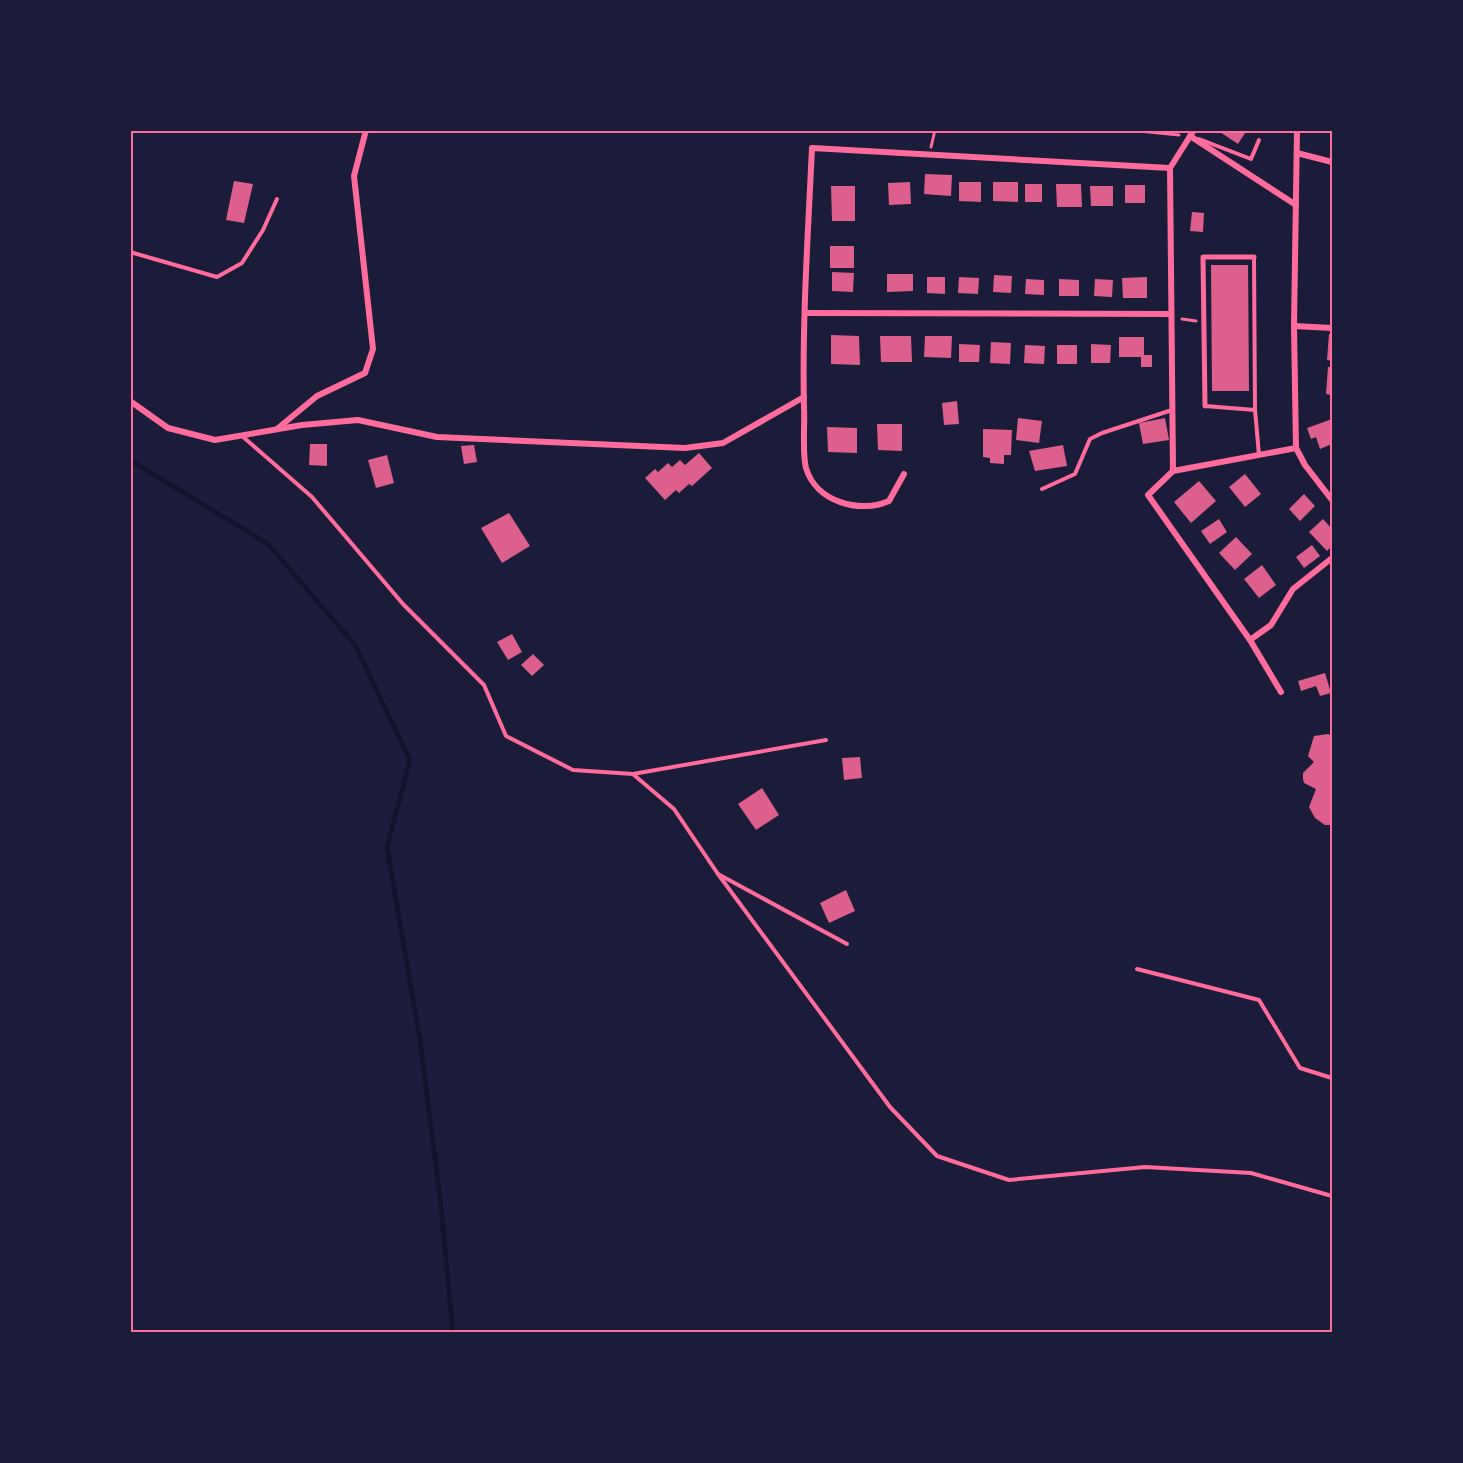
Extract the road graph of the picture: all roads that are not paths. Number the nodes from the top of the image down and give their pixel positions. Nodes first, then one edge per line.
1 (366, 130) edge
2 (1297, 130) edge
3 (1192, 133) edge
4 (1259, 141) dead end
5 (1297, 153) junction
6 (1332, 162) edge
7 (1170, 168) junction
8 (277, 199) dead end
9 (1296, 205) junction
10 (130, 252) edge
11 (1254, 257) joint
12 (805, 313) junction
13 (1171, 316) junction
14 (1294, 326) junction
15 (1332, 328) edge
16 (804, 397) junction
17 (130, 400) edge
18 (1205, 406) joint
19 (1172, 410) junction
20 (1255, 410) junction
21 (277, 429) junction
22 (241, 435) junction
23 (1296, 448) junction
24 (1259, 455) junction
25 (1173, 471) junction
26 (904, 474) dead end
27 (1042, 489) dead end
28 (1332, 500) edge
29 (1332, 558) edge
30 (1250, 640) junction
31 (1281, 692) dead end
32 (826, 740) dead end
33 (633, 774) junction
34 (718, 874) junction
35 (847, 944) dead end
36 (1137, 969) dead end
37 (1332, 1078) edge
38 (1332, 1196) edge

1 - 21 street
2 - 5 street
3 - 4 lane
3 - 7 street
3 - 9 street
5 - 6 street
5 - 9 street
7 - 12 street
7 - 13 street
8 - 10 lane
9 - 14 street
11 - 18 street
11 - 20 lane
12 - 13 street
12 - 16 street
13 - 19 street
14 - 15 street
14 - 23 street
16 - 21 street
16 - 26 street
17 - 22 street
18 - 20 lane
19 - 25 street
19 - 27 lane
20 - 24 lane
21 - 22 street
22 - 33 lane
23 - 24 street
23 - 28 street
24 - 25 street
25 - 30 street
29 - 30 street
30 - 31 street
32 - 33 lane
33 - 34 lane
34 - 35 lane
34 - 38 lane
36 - 37 lane

